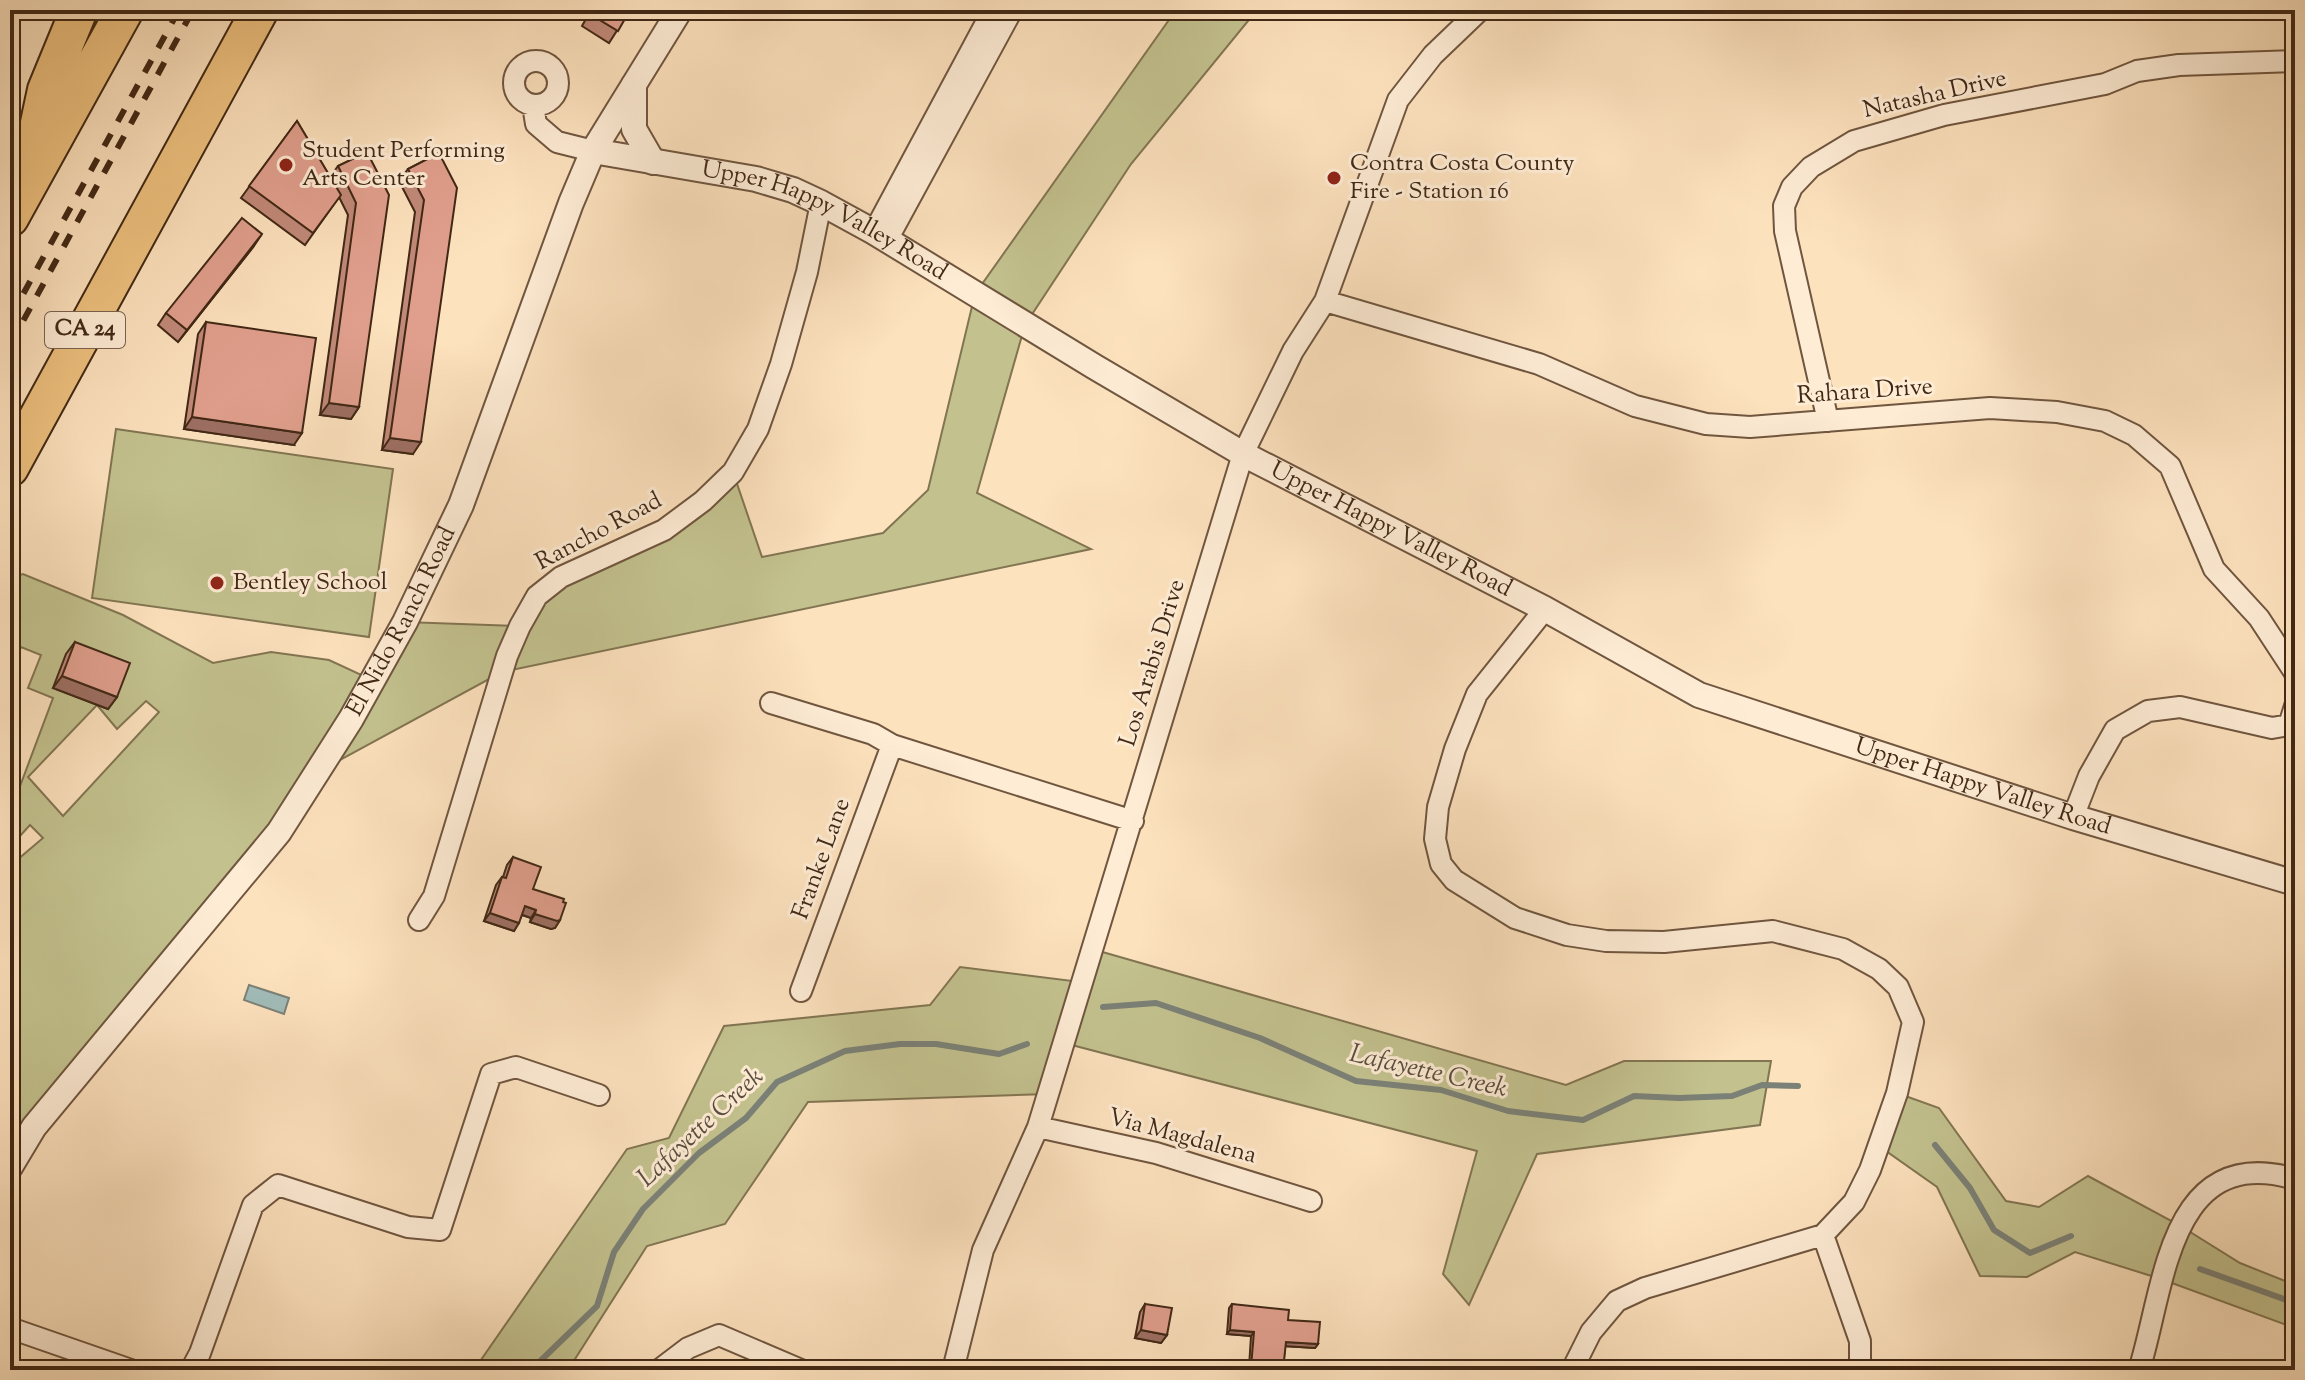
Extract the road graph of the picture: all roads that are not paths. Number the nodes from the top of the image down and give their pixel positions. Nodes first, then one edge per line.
1 (125, 10) edge
2 (260, 10) edge
3 (680, 10) edge
4 (993, 10) edge
5 (1012, 10) edge
6 (1480, 10) edge
7 (77, 13) edge
8 (2295, 61) edge
9 (634, 84) junction
10 (533, 105) dead end
11 (593, 151) junction
12 (653, 162) junction
13 (18, 203) edge
14 (821, 203) junction
15 (880, 236) junction
16 (1325, 301) junction
17 (1828, 421) junction
18 (1243, 454) junction
19 (10, 468) edge
20 (1545, 609) junction
21 (2295, 673) edge
22 (771, 703) dead end
23 (2295, 706) edge
24 (892, 745) junction
25 (2073, 817) junction
26 (1133, 821) junction
27 (2295, 883) edge
28 (419, 920) dead end
29 (801, 991) dead end
30 (599, 1095) dead end
31 (1038, 1127) junction
32 (10, 1167) edge
33 (2295, 1179) edge
34 (1311, 1201) dead end
35 (1823, 1235) junction
36 (10, 1328) edge
37 (131, 1370) edge
38 (191, 1370) edge
39 (659, 1370) edge
40 (801, 1370) edge
41 (953, 1370) edge
42 (1572, 1370) edge
43 (1860, 1370) edge
44 (2139, 1370) edge

1 - 13 highway
2 - 19 highway, CA 24
3 - 9 street, El Nido Ranch Road
4 - 15 street
5 - 15 street
6 - 16 street, Los Arabis Drive
7 - 13 highway
8 - 17 street, Natasha Drive
9 - 11 street, El Nido Ranch Road
9 - 12 street
10 - 11 street, Upper Happy Valley Road
11 - 12 street, Upper Happy Valley Road
11 - 32 street, El Nido Ranch Road
12 - 14 street, Upper Happy Valley Road
14 - 15 street, Upper Happy Valley Road
14 - 28 street, Rancho Road
15 - 18 street, Upper Happy Valley Road
16 - 17 street, Rahara Drive
16 - 18 street, Los Arabis Drive
17 - 21 street, Rahara Drive
18 - 20 street, Upper Happy Valley Road
18 - 26 street, Los Arabis Drive
20 - 25 street, Upper Happy Valley Road
20 - 35 street
22 - 24 street
23 - 25 street
24 - 26 street
24 - 29 street, Franke Lane
25 - 27 street, Upper Happy Valley Road
26 - 31 street, Los Arabis Drive
30 - 38 street
31 - 34 street, Via Magdalena
31 - 41 street, Los Arabis Drive
33 - 44 street
35 - 42 street
35 - 43 street
36 - 37 street
39 - 40 street

